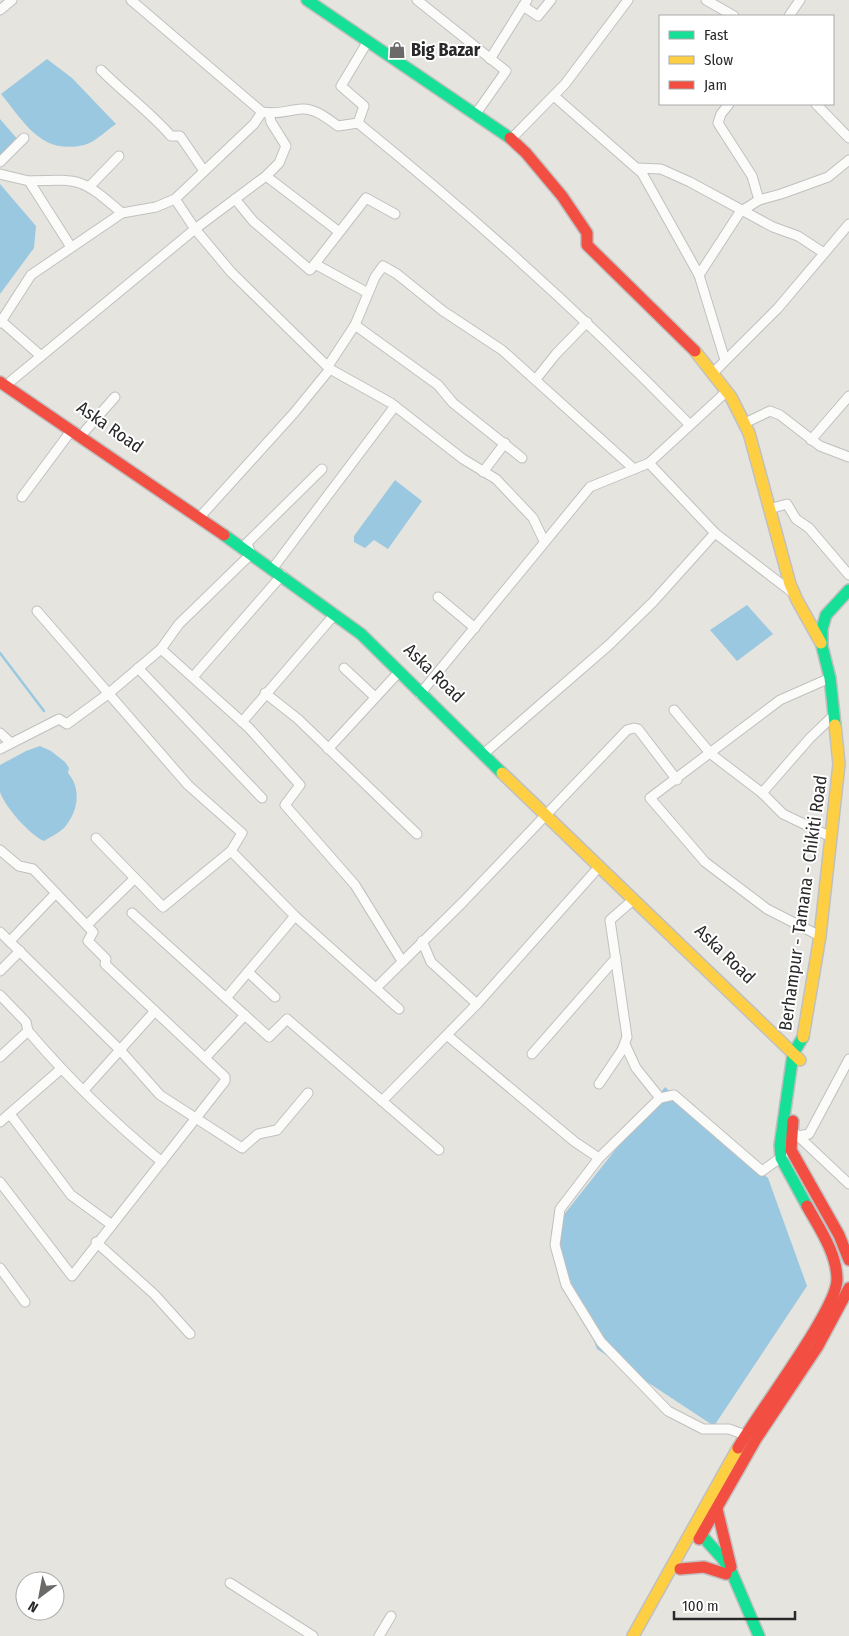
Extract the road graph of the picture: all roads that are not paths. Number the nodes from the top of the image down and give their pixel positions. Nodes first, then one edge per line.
1 (12, 0) edge
2 (131, 0) edge
3 (307, 0) edge
4 (417, 0) edge
5 (551, 0) edge
6 (628, 0) edge
7 (706, 0) edge
8 (800, 0) edge
9 (525, 3) edge
10 (0, 10) edge
11 (732, 15) edge
12 (790, 15) edge
13 (368, 41) junction
14 (490, 59) junction
15 (101, 70) dead end
16 (554, 96) junction
17 (728, 105) edge
18 (817, 105) edge
19 (266, 113) junction
20 (475, 115) junction
21 (358, 123) junction
22 (24, 138) dead end
23 (849, 138) edge
24 (511, 139) junction
25 (119, 156) dead end
26 (849, 160) edge
27 (0, 162) edge
28 (637, 168) junction
29 (204, 171) junction
30 (0, 174) edge
31 (266, 176) junction
32 (29, 181) junction
33 (90, 186) junction
34 (175, 199) junction
35 (235, 199) junction
36 (759, 200) junction
37 (744, 209) junction
38 (122, 212) junction
39 (394, 214) dead end
40 (849, 224) edge
41 (195, 229) junction
42 (338, 231) junction
43 (71, 247) junction
44 (824, 253) junction
45 (315, 264) junction
46 (699, 276) junction
47 (368, 292) junction
48 (1, 322) edge
49 (587, 322) junction
50 (355, 325) junction
51 (41, 356) junction
52 (725, 360) junction
53 (329, 368) junction
54 (0, 373) edge
55 (713, 373) junction
56 (536, 379) junction
57 (6, 383) edge
58 (726, 392) junction
59 (849, 396) edge
60 (115, 397) dead end
61 (395, 406) junction
62 (745, 423) junction
63 (690, 425) junction
64 (71, 431) junction
65 (85, 431) junction
66 (811, 440) junction
67 (505, 443) junction
68 (849, 457) edge
69 (522, 458) dead end
70 (649, 462) junction
71 (634, 468) junction
72 (322, 469) dead end
73 (483, 472) junction
74 (22, 497) dead end
75 (769, 509) junction
76 (200, 516) junction
77 (715, 533) junction
78 (544, 540) junction
79 (249, 549) junction
80 (276, 564) junction
81 (282, 575) junction
82 (849, 575) edge
83 (849, 590) edge
84 (794, 593) junction
85 (438, 597) dead end
86 (37, 611) dead end
87 (335, 614) junction
88 (475, 628) junction
89 (822, 646) junction
90 (161, 649) junction
91 (138, 668) junction
92 (344, 668) dead end
93 (398, 673) junction
94 (193, 677) junction
95 (830, 678) junction
96 (422, 691) junction
97 (265, 693) junction
98 (108, 694) junction
99 (376, 697) junction
100 (674, 710) dead end
101 (834, 715) junction
102 (242, 722) junction
103 (0, 733) edge
104 (11, 744) junction
105 (0, 749) edge
106 (328, 749) junction
107 (488, 750) junction
108 (711, 754) junction
109 (844, 766) edge
110 (676, 780) junction
111 (762, 793) junction
112 (262, 798) dead end
113 (547, 812) junction
114 (417, 834) dead end
115 (831, 837) junction
116 (96, 838) dead end
117 (0, 850) edge
118 (231, 851) junction
119 (598, 868) junction
120 (134, 879) junction
121 (56, 894) junction
122 (633, 900) junction
123 (132, 914) dead end
124 (295, 916) junction
125 (87, 925) junction
126 (0, 932) edge
127 (820, 936) junction
128 (10, 941) junction
129 (422, 941) junction
130 (20, 950) junction
131 (616, 958) junction
132 (402, 961) junction
133 (0, 970) edge
134 (248, 972) junction
135 (376, 988) junction
136 (0, 995) edge
137 (275, 997) dead end
138 (226, 998) junction
139 (477, 1004) junction
140 (399, 1009) dead end
141 (155, 1011) junction
142 (245, 1015) junction
143 (28, 1031) junction
144 (448, 1036) junction
145 (625, 1044) junction
146 (120, 1050) junction
147 (799, 1050) junction
148 (532, 1054) dead end
149 (0, 1057) edge
150 (206, 1057) junction
151 (849, 1059) edge
152 (60, 1069) junction
153 (599, 1084) dead end
154 (84, 1090) junction
155 (308, 1093) dead end
156 (660, 1098) junction
157 (382, 1101) junction
158 (10, 1114) junction
159 (197, 1118) junction
160 (0, 1122) edge
161 (794, 1134) junction
162 (439, 1150) dead end
163 (791, 1150) junction
164 (599, 1158) junction
165 (782, 1158) junction
166 (162, 1162) junction
167 (0, 1182) edge
168 (849, 1184) edge
169 (112, 1225) junction
170 (96, 1242) junction
171 (849, 1260) edge
172 (0, 1268) edge
173 (849, 1288) edge
174 (25, 1302) dead end
175 (190, 1334) dead end
176 (751, 1437) junction
177 (717, 1510) junction
178 (696, 1533) junction
179 (680, 1569) junction
180 (729, 1574) junction
181 (230, 1582) dead end
182 (391, 1616) dead end
183 (313, 1636) edge
184 (379, 1636) edge
185 (633, 1636) edge
186 (639, 1636) edge
187 (748, 1636) edge
188 (759, 1636) edge

1 - 10 street
2 - 19 street
3 - 13 main road
4 - 14 street
5 - 9 street
6 - 16 street
7 - 11 street
8 - 12 street
9 - 14 street
13 - 20 main road
13 - 21 street
14 - 20 street
15 - 29 street
16 - 24 street
16 - 28 street
17 - 36 street
18 - 23 street
19 - 21 street
19 - 29 street
19 - 31 street
20 - 24 main road
21 - 49 street
22 - 27 street
24 - 55 main road
25 - 33 street
26 - 36 street
28 - 37 street
28 - 46 street
29 - 34 street
30 - 32 street
31 - 35 street
31 - 42 street
32 - 33 street
32 - 43 street
33 - 38 street
34 - 38 street
34 - 41 street
35 - 41 street
35 - 45 street
36 - 37 street
37 - 44 street
37 - 46 street
38 - 43 street
39 - 42 street
40 - 44 street
41 - 51 street
41 - 53 street
42 - 45 street
43 - 48 street
44 - 52 street
45 - 47 street
46 - 52 street
47 - 50 street
47 - 56 street
48 - 51 street
49 - 56 street
49 - 63 street
50 - 53 street
50 - 67 street
51 - 57 street
52 - 55 street
53 - 61 street
53 - 76 street
54 - 57 main road, Aska Road
55 - 58 main road
56 - 71 street
57 - 64 main road
57 - 65 main road, Aska Road
58 - 62 main road
58 - 63 street
59 - 66 street
60 - 65 street
61 - 73 street
61 - 80 street
62 - 66 street
62 - 75 main road
63 - 70 street
64 - 74 street
64 - 76 main road
65 - 76 main road, Aska Road
66 - 68 street
67 - 69 street
67 - 73 street
70 - 71 street
70 - 77 street
71 - 78 street
72 - 79 street
73 - 78 street
75 - 82 street
75 - 84 main road
76 - 79 main road, Aska Road
77 - 84 street
77 - 107 street
78 - 88 street
79 - 80 main road, Aska Road
79 - 81 main road
79 - 90 street
80 - 96 main road, Aska Road
81 - 87 main road
81 - 94 street
83 - 89 main road, Berhampur - Tamana - Chikiti Road
84 - 89 main road
85 - 88 street
86 - 98 street
87 - 93 main road
87 - 97 street
88 - 96 street
89 - 95 main road, Berhampur - Tamana - Chikiti Road
90 - 91 street
90 - 94 street
91 - 98 street
91 - 112 street
92 - 99 street
93 - 96 main road
93 - 99 street
94 - 102 street
95 - 101 main road, Berhampur - Tamana - Chikiti Road
95 - 108 street
96 - 107 main road, Aska Road
96 - 113 main road
97 - 102 street
97 - 106 street
98 - 104 street
98 - 118 street
99 - 106 street
100 - 108 street
101 - 109 main road, Berhampur - Tamana - Chikiti Road
101 - 111 street
102 - 132 street
103 - 104 street
104 - 105 street
106 - 114 street
107 - 113 main road, Aska Road
108 - 110 street
108 - 111 street
109 - 115 main road, Berhampur - Tamana - Chikiti Road
110 - 113 street
110 - 127 street
111 - 115 street
113 - 119 main road
113 - 129 street
113 - 147 main road, Aska Road
115 - 127 main road, Berhampur - Tamana - Chikiti Road
116 - 120 street
117 - 121 street
118 - 120 street
118 - 124 street
119 - 122 main road
119 - 139 street
120 - 125 street
121 - 125 street
121 - 128 street
122 - 131 street
122 - 147 main road
123 - 138 street
124 - 134 street
124 - 135 street
125 - 141 street
126 - 128 street
127 - 147 main road, Berhampur - Tamana - Chikiti Road
128 - 130 street
129 - 132 street
129 - 139 street
130 - 133 street
130 - 146 street
131 - 145 street
131 - 148 street
132 - 135 street
134 - 137 street
134 - 138 street
135 - 140 street
136 - 143 street
138 - 142 street
139 - 144 street
141 - 146 street
141 - 150 street
142 - 150 street
142 - 157 street
143 - 149 street
143 - 152 street
144 - 157 street
144 - 164 street
145 - 153 street
145 - 156 street
146 - 154 street
146 - 159 street
147 - 161 main road
147 - 165 main road
150 - 159 street
151 - 161 street
152 - 154 street
152 - 158 street
154 - 166 street
155 - 159 street
156 - 164 street
156 - 165 street
157 - 162 street
158 - 160 street
158 - 169 street
159 - 166 street
161 - 163 main road
161 - 168 street
163 - 165 street
163 - 171 main road
164 - 176 street
165 - 176 main road
166 - 169 street
167 - 170 street
169 - 170 street
170 - 175 street
172 - 174 street
173 - 176 main road
176 - 177 main road
176 - 178 main road
177 - 178 main road
177 - 180 main road
178 - 179 main road
178 - 180 main road
178 - 185 main road
179 - 180 main road
179 - 186 main road
180 - 187 main road
180 - 188 main road
181 - 183 street
182 - 184 street

